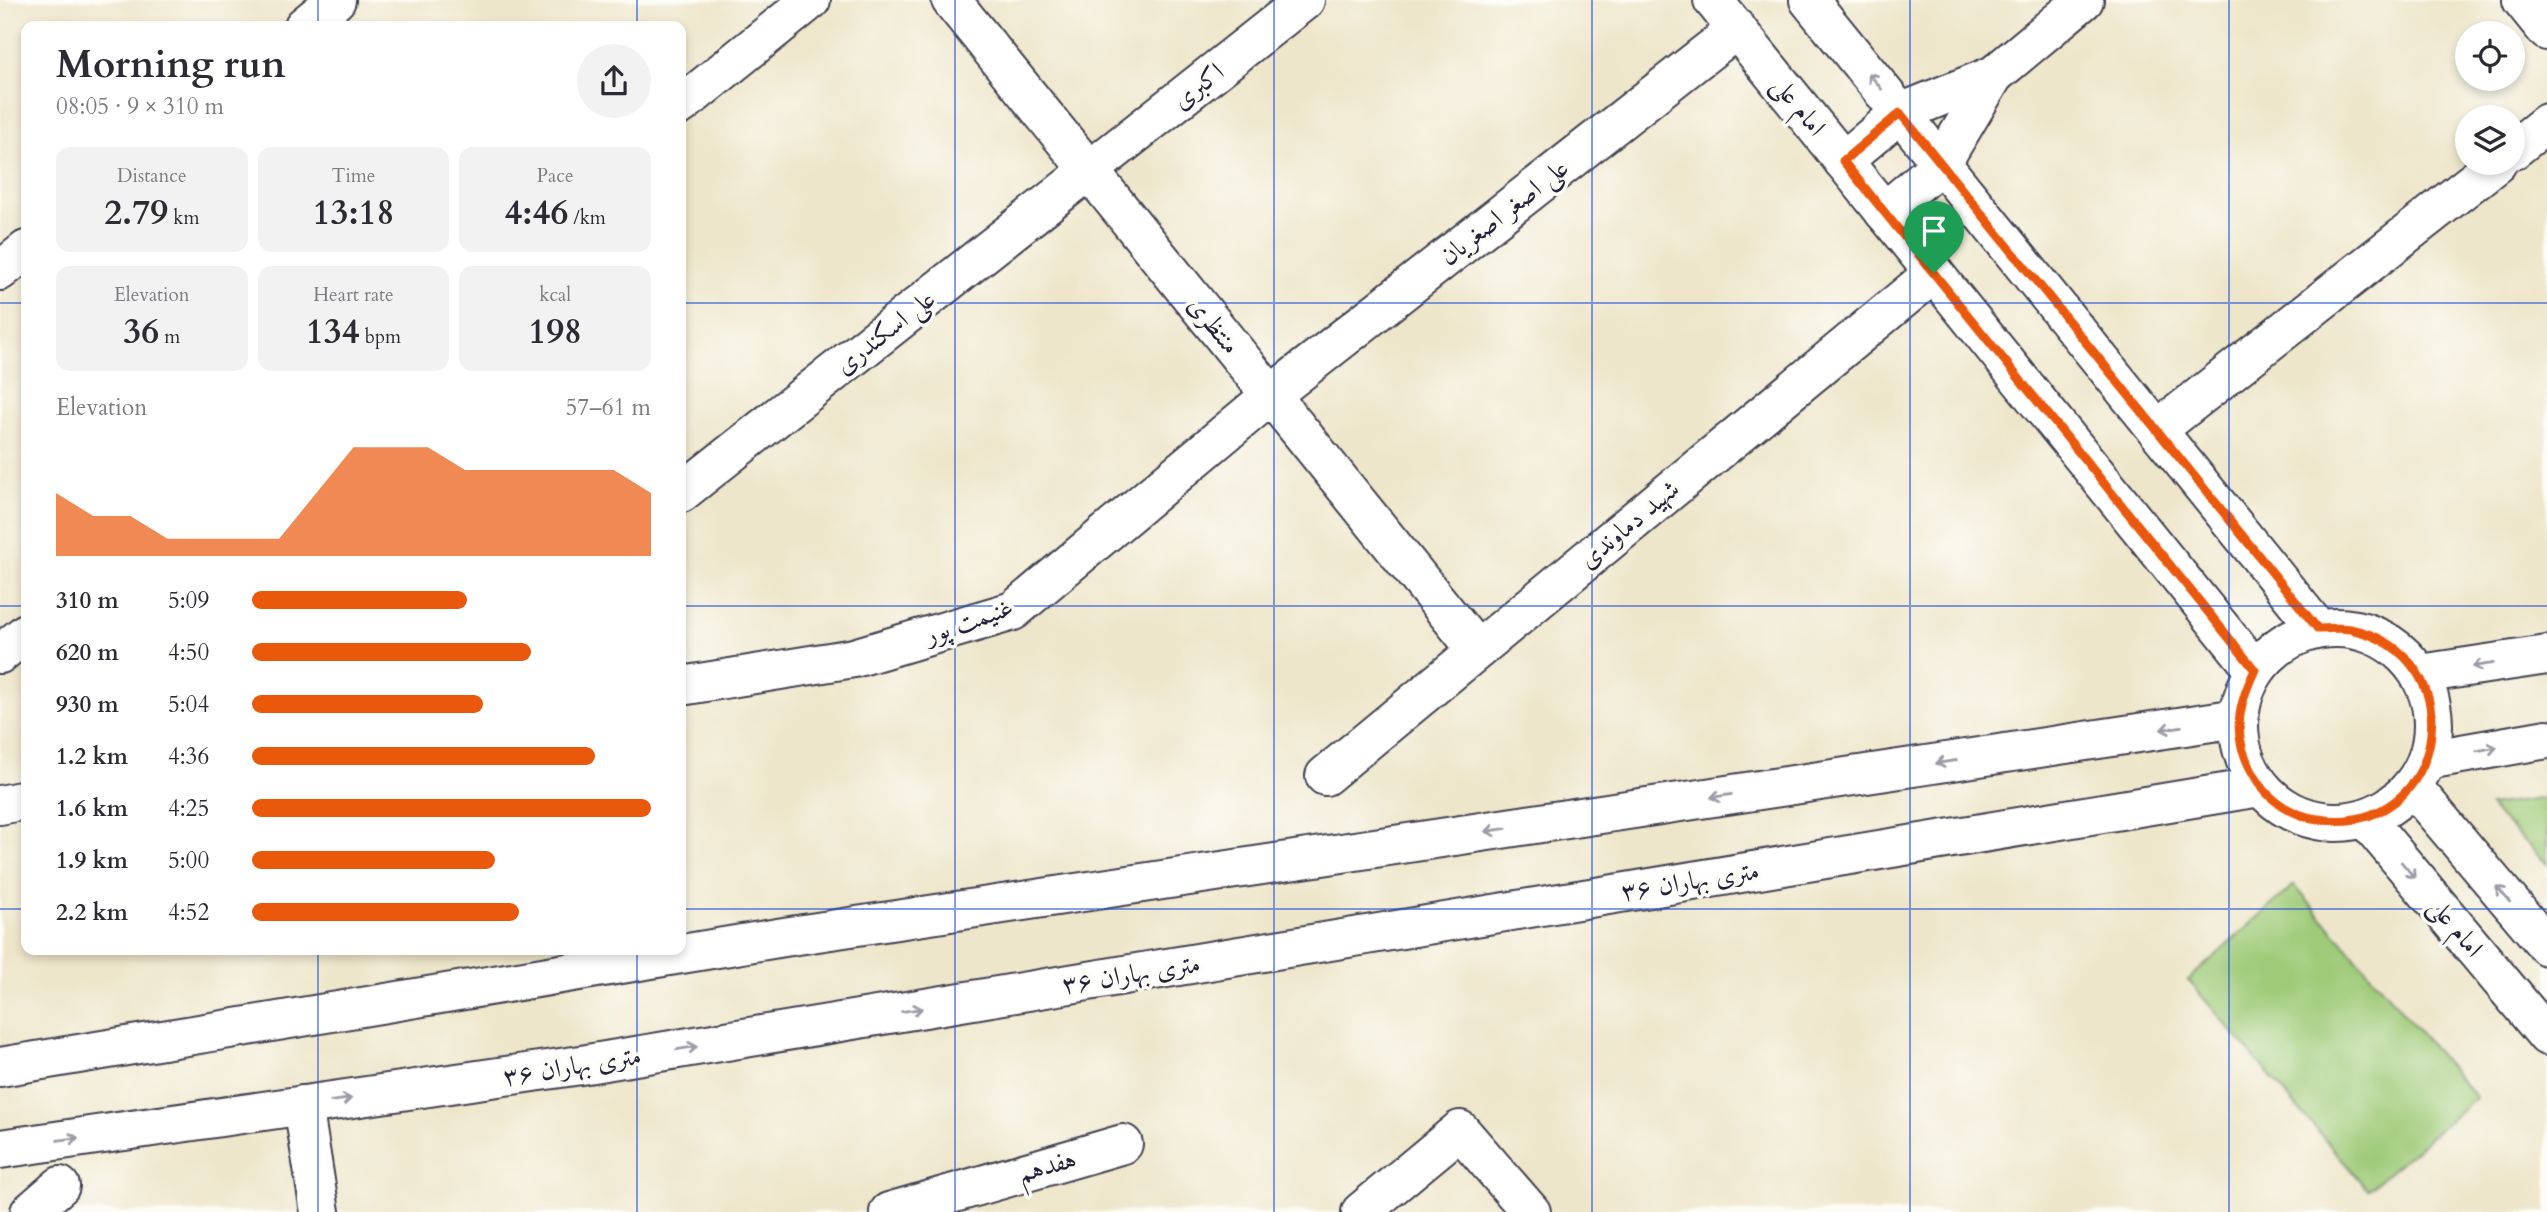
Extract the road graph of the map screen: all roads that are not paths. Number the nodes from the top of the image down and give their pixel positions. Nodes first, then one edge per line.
1 (337, 0) edge
2 (811, 0) edge
3 (951, 0) edge
4 (1306, 0) edge
5 (1713, 0) edge
6 (1809, 0) edge
7 (2084, 0) edge
8 (2522, 0) edge
9 (310, 21) edge
10 (1737, 29) junction
11 (2547, 31) edge
12 (1994, 75) junction
13 (686, 101) edge
14 (1900, 113) junction
15 (2547, 123) edge
16 (2525, 140) edge
17 (1843, 161) junction
18 (1941, 164) junction
19 (1090, 171) junction
20 (2482, 175) edge
21 (1884, 212) junction
22 (21, 254) edge
23 (0, 271) edge
24 (1934, 273) junction
25 (1271, 396) junction
26 (2157, 430) junction
27 (686, 489) edge
28 (2318, 629) junction
29 (21, 637) edge
30 (1477, 650) junction
31 (0, 654) edge
32 (2547, 655) edge
33 (2255, 670) junction
34 (2420, 674) junction
35 (686, 685) edge
36 (2238, 718) junction
37 (2547, 738) edge
38 (2419, 773) junction
39 (1325, 776) dead end
40 (2260, 787) junction
41 (21, 801) edge
42 (0, 806) edge
43 (2365, 818) junction
44 (2547, 946) edge
45 (686, 953) edge
46 (675, 955) edge
47 (2547, 1037) edge
48 (0, 1067) edge
49 (303, 1105) junction
50 (1124, 1144) dead end
51 (0, 1149) edge
52 (60, 1186) dead end
53 (30, 1212) edge
54 (320, 1212) edge
55 (889, 1212) edge
56 (1361, 1212) edge
57 (1531, 1212) edge

1 - 9 street
2 - 13 street
3 - 19 street, منتظری
4 - 19 street, اکبری
5 - 10 street, امام علی
14 -> 6 street
7 - 12 street
8 - 11 street
10 - 17 street, امام علی
10 - 25 street, علی اصغر اصغریان
12 - 14 street
12 - 18 street
14 - 17 street
14 - 18 street
15 - 16 street
17 - 21 street, امام علی
18 - 21 street
18 - 26 street
19 - 25 street, منتظری
19 - 27 street, علی اسکندری
20 - 26 street
21 - 24 street, امام علی
22 - 23 street
24 - 30 street, شهید دماوندی
24 - 33 street, امام علی
25 - 30 street, منتظری
25 - 35 street, غنیمت پور
26 - 28 street
28 - 33 street
28 - 34 street
29 - 31 street
30 - 39 street, شهید دماوندی
32 -> 34 street
33 - 36 street
34 - 38 street
36 - 40 street
36 -> 45 street
38 -> 37 street
38 - 43 street
44 -> 38 street
40 - 43 street
49 -> 40 street, ۳۶ متری بهاران
41 - 42 street
43 -> 47 street, امام علی
46 -> 48 street
51 -> 49 street, ۳۶ متری بهاران
49 - 54 street
50 - 55 street, هفدهم
52 - 53 street
56 - 57 street

